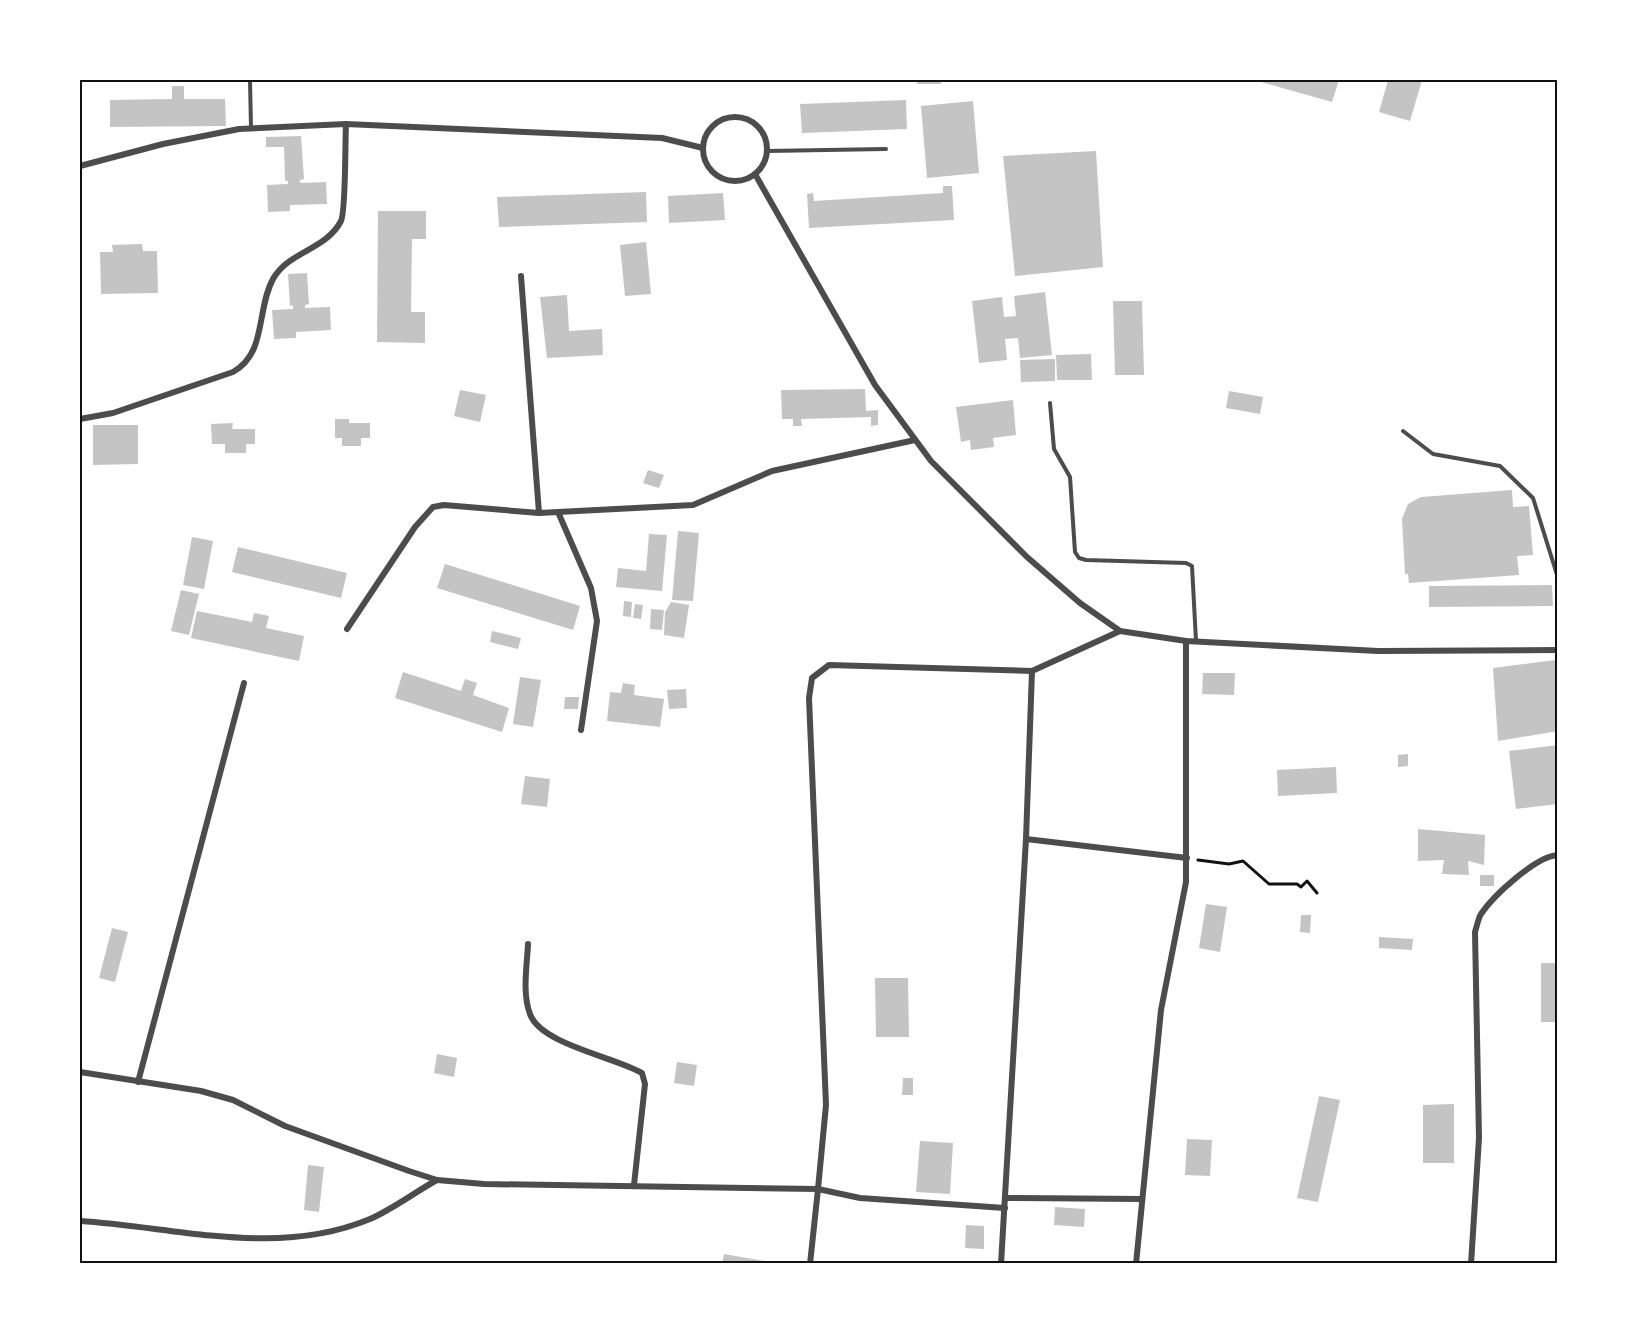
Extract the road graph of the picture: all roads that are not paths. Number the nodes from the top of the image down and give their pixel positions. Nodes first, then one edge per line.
1 (250, 80) edge
2 (346, 124) junction
3 (252, 129) junction
4 (704, 148) junction
5 (886, 149) dead end
6 (767, 151) junction
7 (80, 166) edge
8 (755, 174) junction
9 (521, 276) dead end
10 (1050, 403) dead end
11 (80, 419) edge
12 (1402, 431) dead end
13 (915, 440) junction
14 (558, 512) junction
15 (539, 513) junction
16 (1557, 578) edge
17 (347, 629) dead end
18 (1120, 631) junction
19 (1186, 641) junction
20 (1196, 641) junction
21 (1557, 650) edge
22 (1032, 671) junction
23 (244, 683) dead end
24 (581, 730) dead end
25 (1026, 839) junction
26 (1557, 855) edge
27 (1190, 859) junction
28 (528, 944) dead end
29 (80, 1072) edge
30 (138, 1082) junction
31 (437, 1180) junction
32 (634, 1185) junction
33 (818, 1189) junction
34 (1005, 1198) junction
35 (1141, 1199) junction
36 (1005, 1208) junction
37 (80, 1221) edge
38 (810, 1263) edge
39 (1001, 1263) edge
40 (1136, 1263) edge
41 (1471, 1263) edge

1 - 3 lane
2 - 3 street
2 - 4 street
2 - 11 street
3 - 7 street
4 - 6 street
4 - 8 street
5 - 6 lane
6 - 8 street
8 - 13 street
9 - 15 street
10 - 20 lane
12 - 16 lane
13 - 14 street
13 - 18 street
14 - 15 street
14 - 24 street
15 - 17 street
18 - 19 street
18 - 22 street
19 - 20 street
19 - 27 street
20 - 21 street
22 - 25 street
22 - 33 street
23 - 30 street
25 - 27 street
25 - 34 street
26 - 41 street
27 - 35 street
28 - 32 street
29 - 30 street
30 - 31 street
31 - 32 street
31 - 37 street
32 - 33 street
33 - 36 street
33 - 38 street
34 - 35 street
34 - 36 street
35 - 40 street
36 - 39 street

